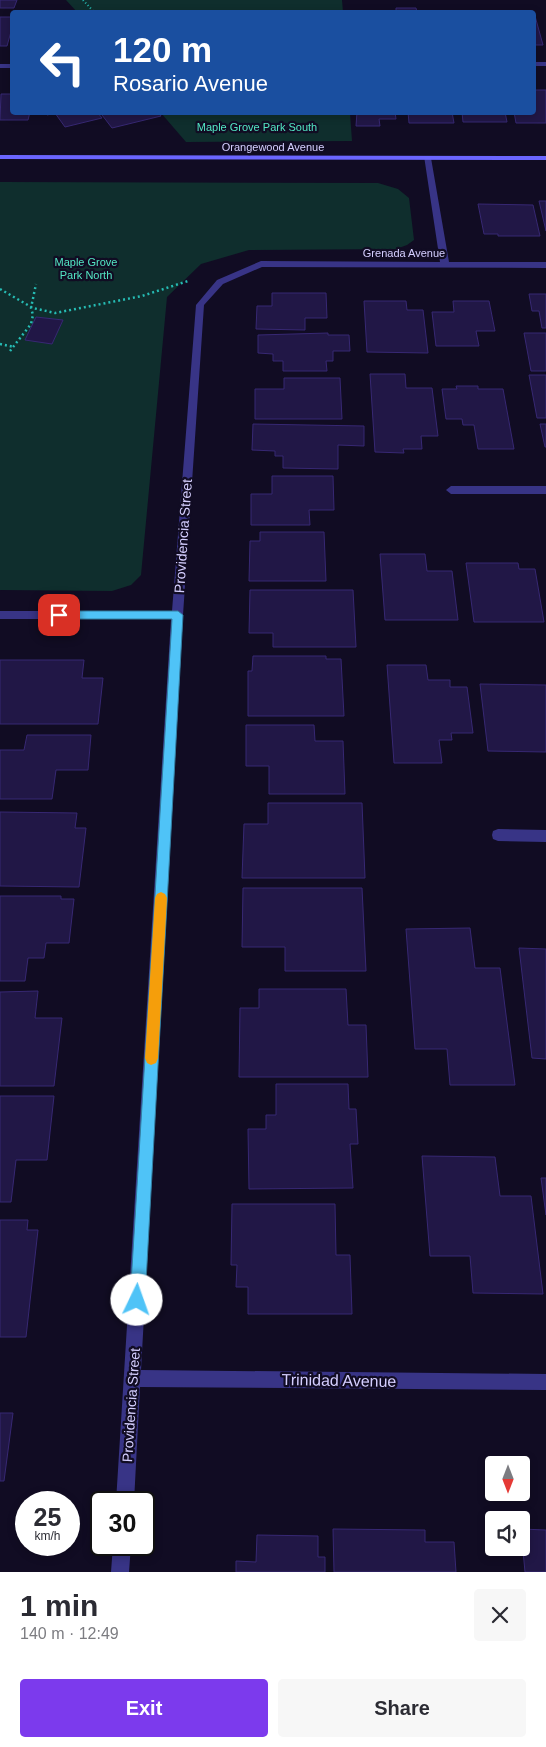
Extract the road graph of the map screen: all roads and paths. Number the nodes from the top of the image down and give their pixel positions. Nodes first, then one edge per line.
1 (82, 0) edge
2 (92, 10) edge
3 (0, 157) edge
4 (427, 158) junction
5 (546, 158) edge
6 (262, 264) joint
7 (446, 265) junction
8 (546, 265) edge
9 (188, 281) dead end
10 (36, 284) dead end
11 (0, 289) edge
12 (31, 308) junction
13 (0, 344) edge
14 (14, 347) junction
15 (10, 351) dead end
16 (452, 490) dead end
17 (546, 490) edge
18 (0, 615) edge
19 (178, 615) junction
20 (498, 835) dead end
21 (546, 836) edge
22 (133, 1378) junction
23 (546, 1382) edge
24 (126, 1491) edge
25 (121, 1556) edge
26 (120, 1572) edge

1 - 2 path
3 - 4 street, Orangewood Avenue
4 - 5 street, Orangewood Avenue
4 - 7 street
6 - 7 street, Grenada Avenue
6 - 19 street, Providencia Street
7 - 8 street, Grenada Avenue
9 - 12 path
10 - 12 path
11 - 12 path
12 - 14 path
13 - 14 path
14 - 15 path
16 - 17 street
18 - 19 street
19 - 22 street, Providencia Street
20 - 21 street
22 - 23 street, Trinidad Avenue
22 - 24 street, Providencia Street
25 - 26 street

